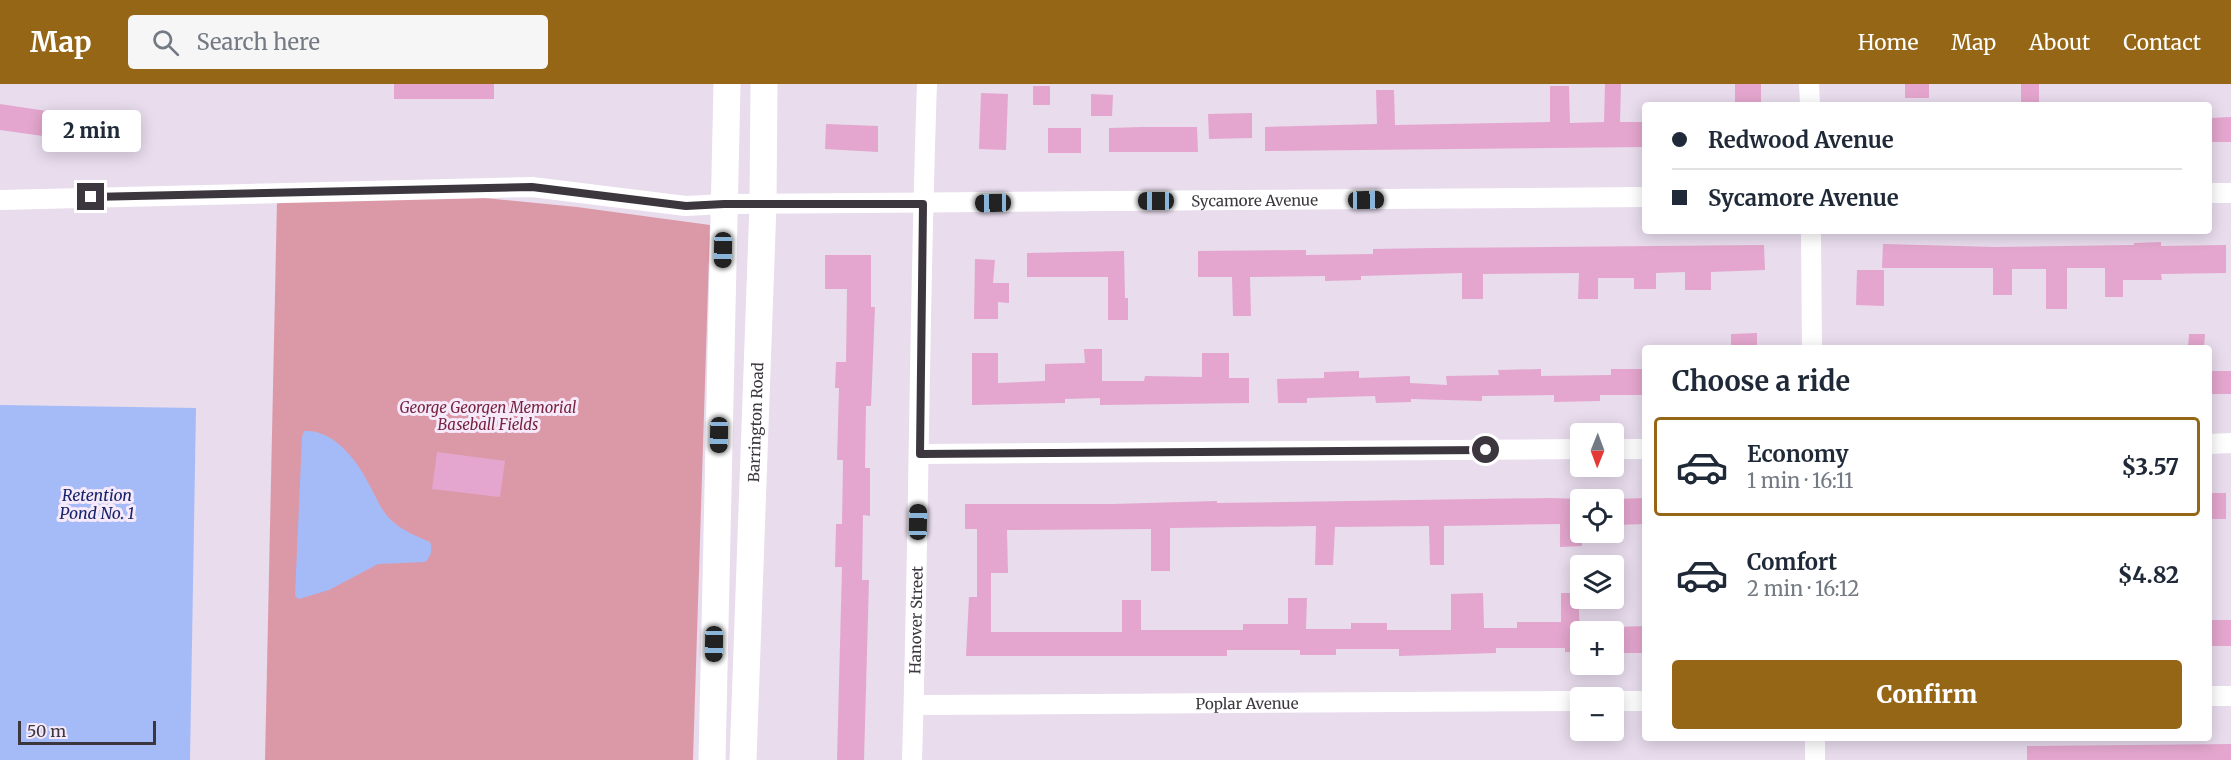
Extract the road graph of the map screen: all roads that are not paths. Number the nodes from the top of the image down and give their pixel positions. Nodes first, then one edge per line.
1 (727, 84) edge
2 (764, 84) edge
3 (927, 84) edge
4 (1809, 84) edge
5 (1810, 102) edge
6 (2212, 193) edge
7 (2231, 193) edge
8 (1642, 197) edge
9 (0, 200) edge
10 (724, 204) junction
11 (763, 204) junction
12 (923, 204) junction
13 (1811, 234) edge
14 (1812, 345) edge
15 (2231, 443) edge
16 (2212, 444) edge
17 (1570, 449) edge
18 (1624, 449) edge
19 (1642, 449) edge
20 (920, 454) junction
21 (2212, 696) edge
22 (2231, 696) edge
23 (1570, 701) edge
24 (1624, 701) edge
25 (1642, 701) edge
26 (914, 705) junction
27 (1815, 741) edge
28 (712, 760) edge
29 (743, 760) edge
30 (912, 760) edge
31 (1815, 760) edge

1 - 10 main road
2 - 11 main road, Barrington Road
3 - 12 street, Hanover Street
4 - 5 street
6 - 7 street
8 - 12 street, Sycamore Avenue
9 - 10 street, Sycamore Avenue
10 - 11 street, Sycamore Avenue
10 - 28 main road
11 - 12 street, Sycamore Avenue
11 - 29 main road, Barrington Road
12 - 20 street, Hanover Street
13 - 14 street
15 - 16 street
17 - 20 street
18 - 19 street
20 - 26 street, Hanover Street
21 - 22 street
23 - 26 street, Poplar Avenue
24 - 25 street
26 - 30 street, Hanover Street
27 - 31 street

